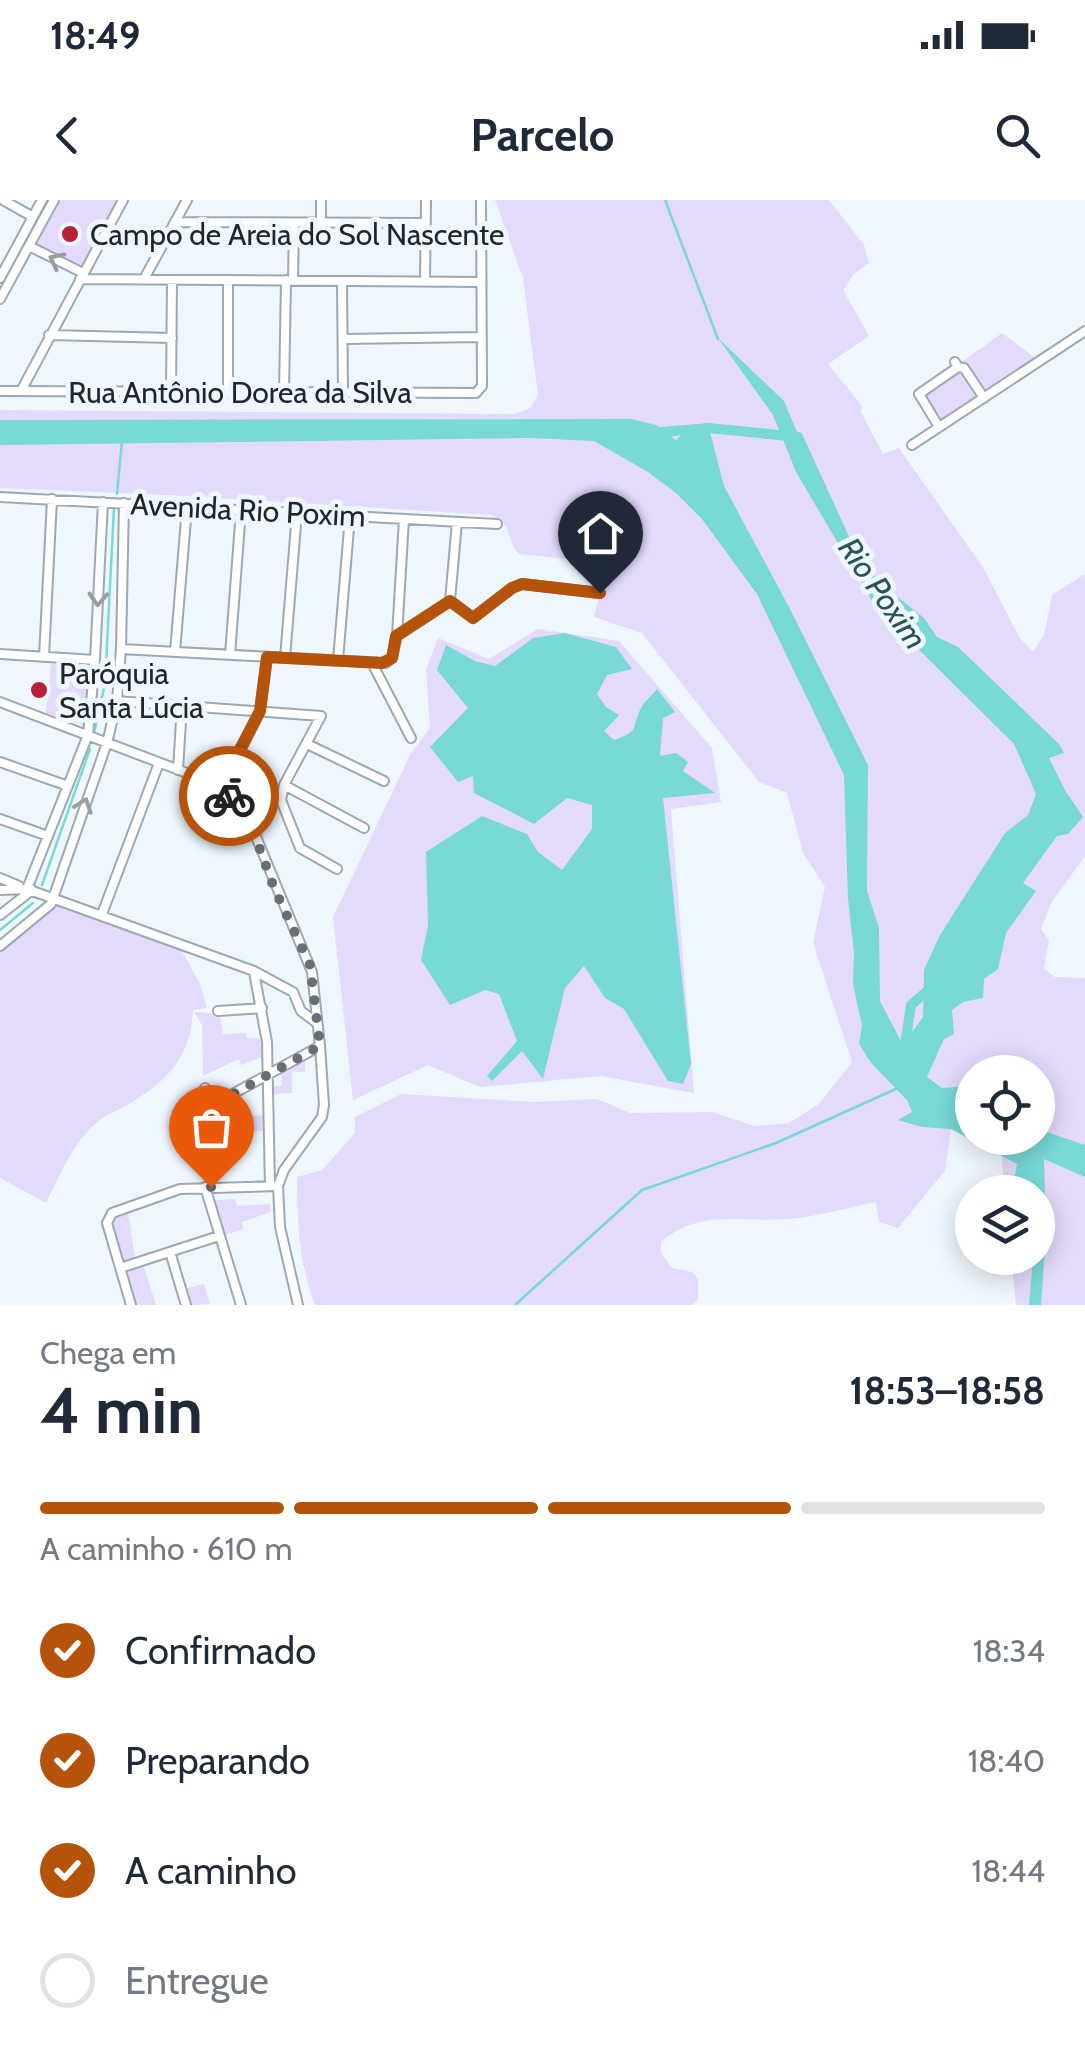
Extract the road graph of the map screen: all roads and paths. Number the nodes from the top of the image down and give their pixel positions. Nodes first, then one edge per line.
1 (2, 200) edge
2 (42, 200) edge
3 (54, 200) edge
4 (123, 200) edge
5 (187, 200) edge
6 (322, 200) edge
7 (426, 200) edge
8 (481, 200) edge
9 (35, 221) junction
10 (176, 222) junction
11 (321, 223) junction
12 (425, 223) junction
13 (294, 224) junction
14 (28, 246) junction
15 (82, 276) junction
16 (0, 278) edge
17 (144, 279) junction
18 (172, 280) junction
19 (228, 280) junction
20 (290, 280) junction
21 (342, 280) junction
22 (425, 281) junction
23 (480, 282) junction
24 (0, 299) edge
25 (1085, 331) edge
26 (49, 335) junction
27 (481, 337) junction
28 (172, 338) junction
29 (343, 338) junction
30 (0, 391) edge
31 (21, 391) junction
32 (172, 392) junction
33 (284, 392) junction
34 (228, 393) junction
35 (343, 394) junction
36 (984, 398) junction
37 (939, 427) junction
38 (912, 444) dead end
39 (0, 497) edge
40 (52, 499) junction
41 (103, 502) junction
42 (124, 503) junction
43 (187, 507) junction
44 (241, 510) junction
45 (297, 513) junction
46 (350, 516) junction
47 (404, 519) junction
48 (458, 522) junction
49 (497, 524) dead end
50 (600, 593) dead end
51 (450, 601) junction
52 (396, 636) junction
53 (122, 649) junction
54 (175, 652) junction
55 (0, 654) edge
56 (230, 655) junction
57 (44, 657) junction
58 (267, 657) junction
59 (285, 658) junction
60 (95, 660) junction
61 (338, 660) junction
62 (372, 663) junction
63 (117, 701) junction
64 (0, 702) edge
65 (182, 704) junction
66 (260, 711) junction
67 (88, 735) junction
68 (412, 738) dead end
69 (107, 743) junction
70 (307, 744) junction
71 (0, 762) edge
72 (158, 762) junction
73 (178, 770) junction
74 (384, 782) dead end
75 (284, 785) junction
76 (68, 786) junction
77 (220, 788) junction
78 (0, 819) edge
79 (364, 828) dead end
80 (48, 836) junction
81 (337, 869) dead end
82 (0, 878) edge
83 (28, 889) junction
84 (0, 890) edge
85 (54, 898) junction
86 (102, 914) junction
87 (0, 915) edge
88 (0, 946) edge
89 (254, 971) junction
90 (262, 1008) junction
91 (218, 1011) dead end
92 (317, 1022) junction
93 (320, 1046) junction
94 (268, 1077) junction
95 (204, 1088) dead end
96 (210, 1107) junction
97 (150, 1186) dead end
98 (274, 1186) junction
99 (208, 1187) junction
100 (155, 1197) junction
101 (219, 1236) junction
102 (170, 1252) junction
103 (120, 1268) junction
104 (131, 1305) edge
105 (186, 1305) edge
106 (242, 1305) edge
107 (298, 1305) edge

1 - 9 street
2 - 9 street
3 - 9 street
4 - 15 street
5 - 10 street
6 - 11 street
7 - 12 street
8 - 23 street
9 - 14 street
9 - 16 street
10 - 13 street
10 - 17 street
11 - 12 street
11 - 13 street
12 - 22 street
13 - 20 street
15 -> 14 street
14 - 24 street
15 - 17 street
15 - 26 street
17 - 18 street
18 - 19 street
18 - 28 street
19 - 20 street
19 - 34 street
20 - 21 street
20 - 33 street
21 - 22 street
21 - 29 street
22 - 23 street
23 - 27 street
25 - 36 street
26 - 28 street
26 - 31 street
27 - 29 street
27 - 35 street, Rua Antônio Dorea da Silva
28 - 32 street
29 - 35 street
30 - 31 street, Rua Antônio Dorea da Silva
31 - 32 street, Rua Antônio Dorea da Silva
32 - 34 street, Rua Antônio Dorea da Silva
33 - 34 street, Rua Antônio Dorea da Silva
33 - 35 street, Rua Antônio Dorea da Silva
36 - 37 street
36 - 37 street
37 - 38 street
39 - 40 street, Avenida Rio Poxim
40 - 41 street, Avenida Rio Poxim
40 - 57 street
41 - 42 street, Avenida Rio Poxim
41 -> 60 street
42 - 43 street, Avenida Rio Poxim
42 - 53 street
43 - 44 street, Avenida Rio Poxim
43 - 54 street
44 - 45 street, Avenida Rio Poxim
44 - 56 street
45 - 46 street, Avenida Rio Poxim
45 - 59 street
46 - 47 street, Avenida Rio Poxim
46 - 61 street
47 - 48 street, Avenida Rio Poxim
47 - 52 street
48 - 49 street, Avenida Rio Poxim
48 - 51 street
50 - 51 street
51 - 52 street
52 - 62 street
53 - 54 street
53 - 63 street
54 - 56 street
55 - 57 street
56 - 58 street
57 - 60 street
58 - 59 street
58 - 66 street
59 - 61 street
60 - 67 street
61 - 62 street
62 - 68 street
63 - 65 street
63 - 69 street
64 - 67 street
65 - 66 street
65 - 73 street
66 - 70 street
66 - 77 street
67 - 69 street
67 - 76 street
69 - 72 street
85 -> 69 street
70 - 74 street
70 - 75 street
71 - 76 street
72 - 73 street
72 - 86 street
73 - 77 street
75 - 79 street
75 - 81 street
76 - 80 street
77 - 92 street
78 - 80 street
80 - 83 street
82 - 83 street
83 - 84 street
83 - 85 street
83 - 87 street
85 - 86 street
85 - 88 street
86 - 89 street
89 - 90 street
89 - 92 street
90 - 91 street
90 - 94 street
92 - 93 street
93 - 94 street
93 - 98 street
94 - 96 street
94 - 98 street
95 - 96 street
96 - 99 street
97 - 100 street
98 - 99 street
98 - 107 street
99 - 100 street
99 - 101 street
100 - 103 street
101 - 102 street
101 - 106 street
102 - 103 street
102 - 105 street
103 - 104 street

